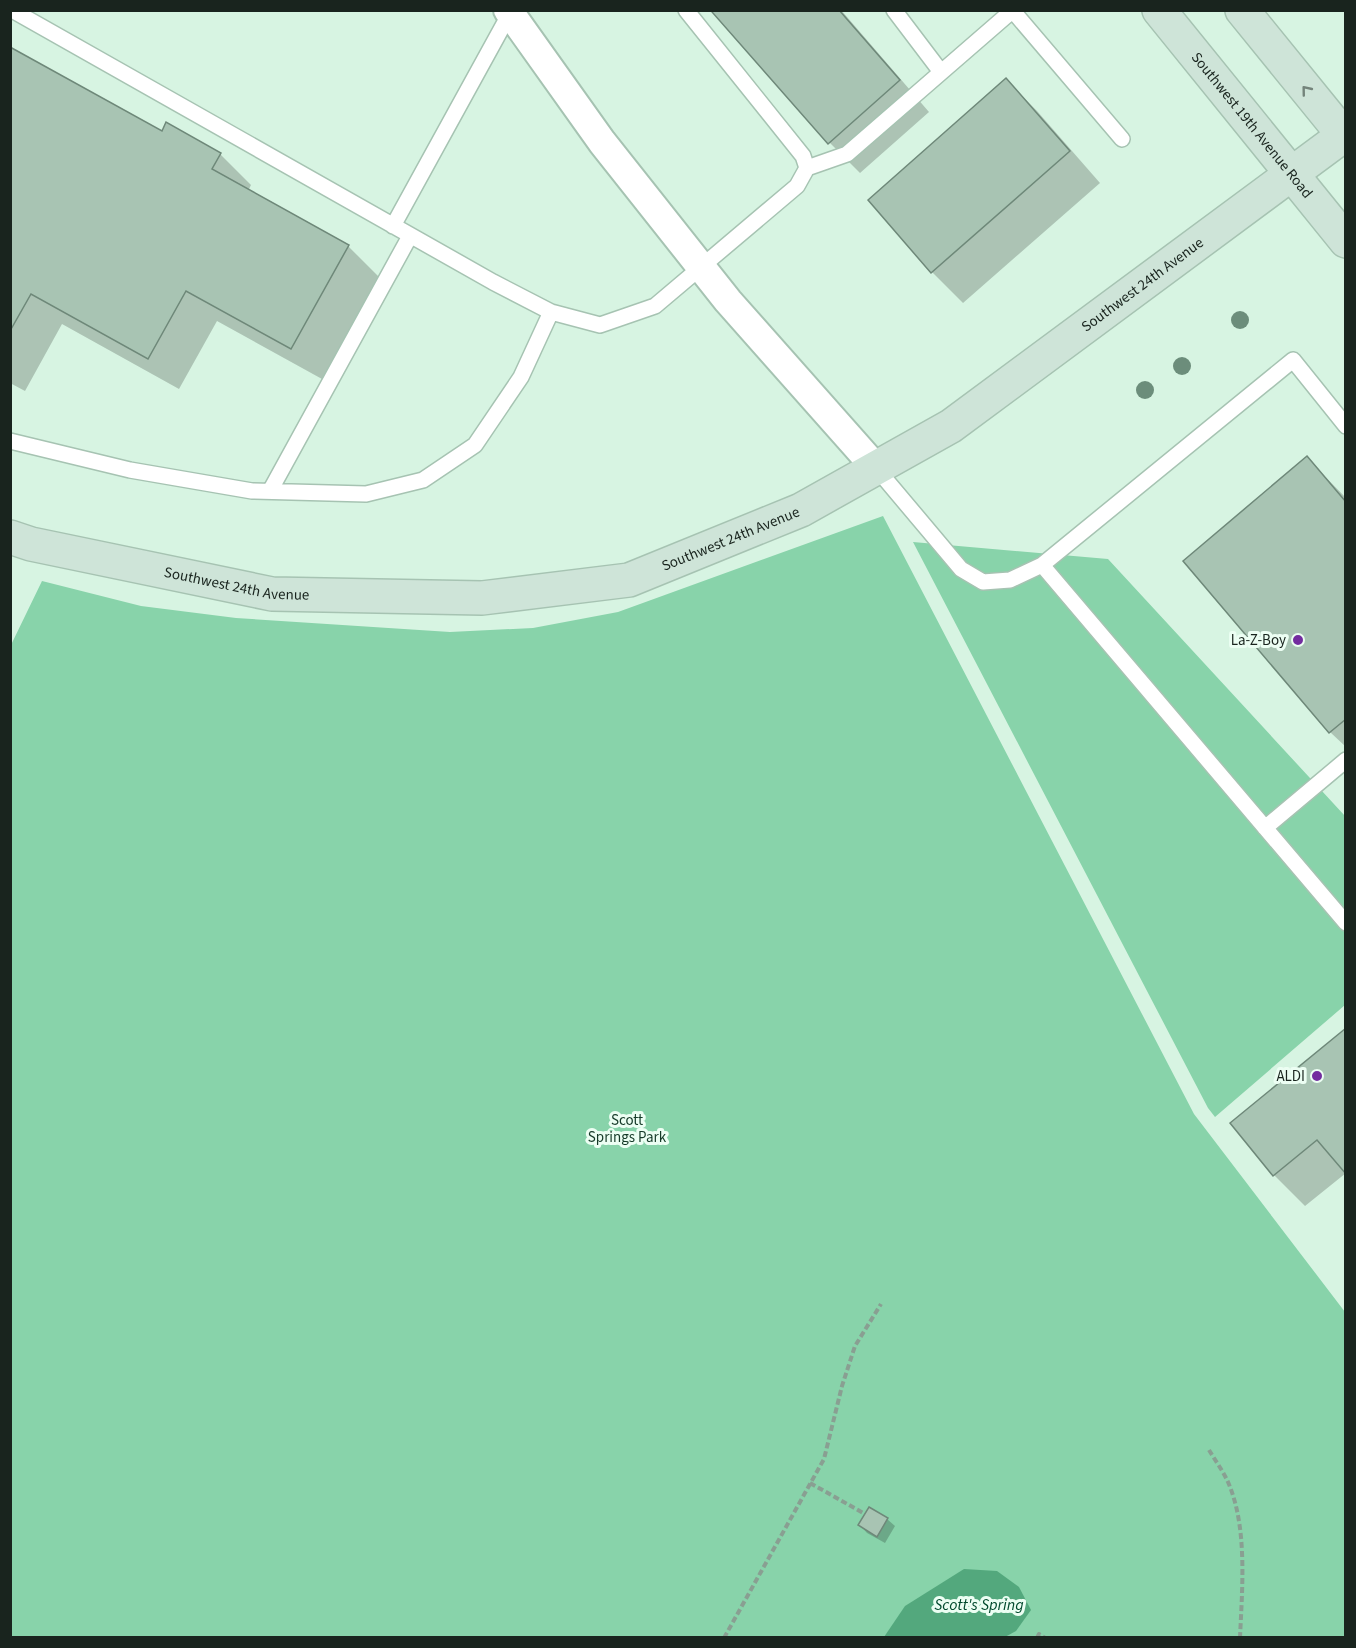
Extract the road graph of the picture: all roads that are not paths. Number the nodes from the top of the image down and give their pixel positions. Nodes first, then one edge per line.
1 (12, 10) edge
2 (686, 10) edge
3 (894, 10) edge
4 (1159, 10) edge
5 (1242, 10) edge
6 (1013, 11) edge
7 (509, 12) edge
8 (941, 72) junction
9 (1345, 137) edge
10 (1122, 139) dead end
11 (807, 168) junction
12 (1290, 174) junction
13 (393, 226) junction
14 (410, 236) junction
15 (1346, 241) edge
16 (701, 267) junction
17 (551, 312) junction
18 (1346, 426) edge
19 (10, 441) edge
20 (876, 468) junction
21 (270, 491) junction
22 (10, 537) edge
23 (1042, 565) junction
24 (1346, 760) edge
25 (1265, 828) junction
26 (1346, 923) edge

1 - 13 lane
2 - 11 lane
3 - 8 lane
4 - 12 street, Southwest 19th Avenue Road
9 -> 5 street
6 - 8 lane
6 - 10 lane
7 - 13 lane
7 - 16 street
8 - 11 lane
9 - 12 street, Southwest 24th Avenue
11 - 16 lane
12 - 15 street, Southwest 19th Avenue Road
12 - 20 street, Southwest 24th Avenue
13 - 14 lane
14 - 17 lane
14 - 21 lane
16 - 17 lane
16 - 20 street
17 - 21 lane
18 - 23 lane
19 - 21 lane
20 - 22 street, Southwest 24th Avenue
20 - 23 lane
23 - 25 lane
24 - 25 lane
25 - 26 lane

